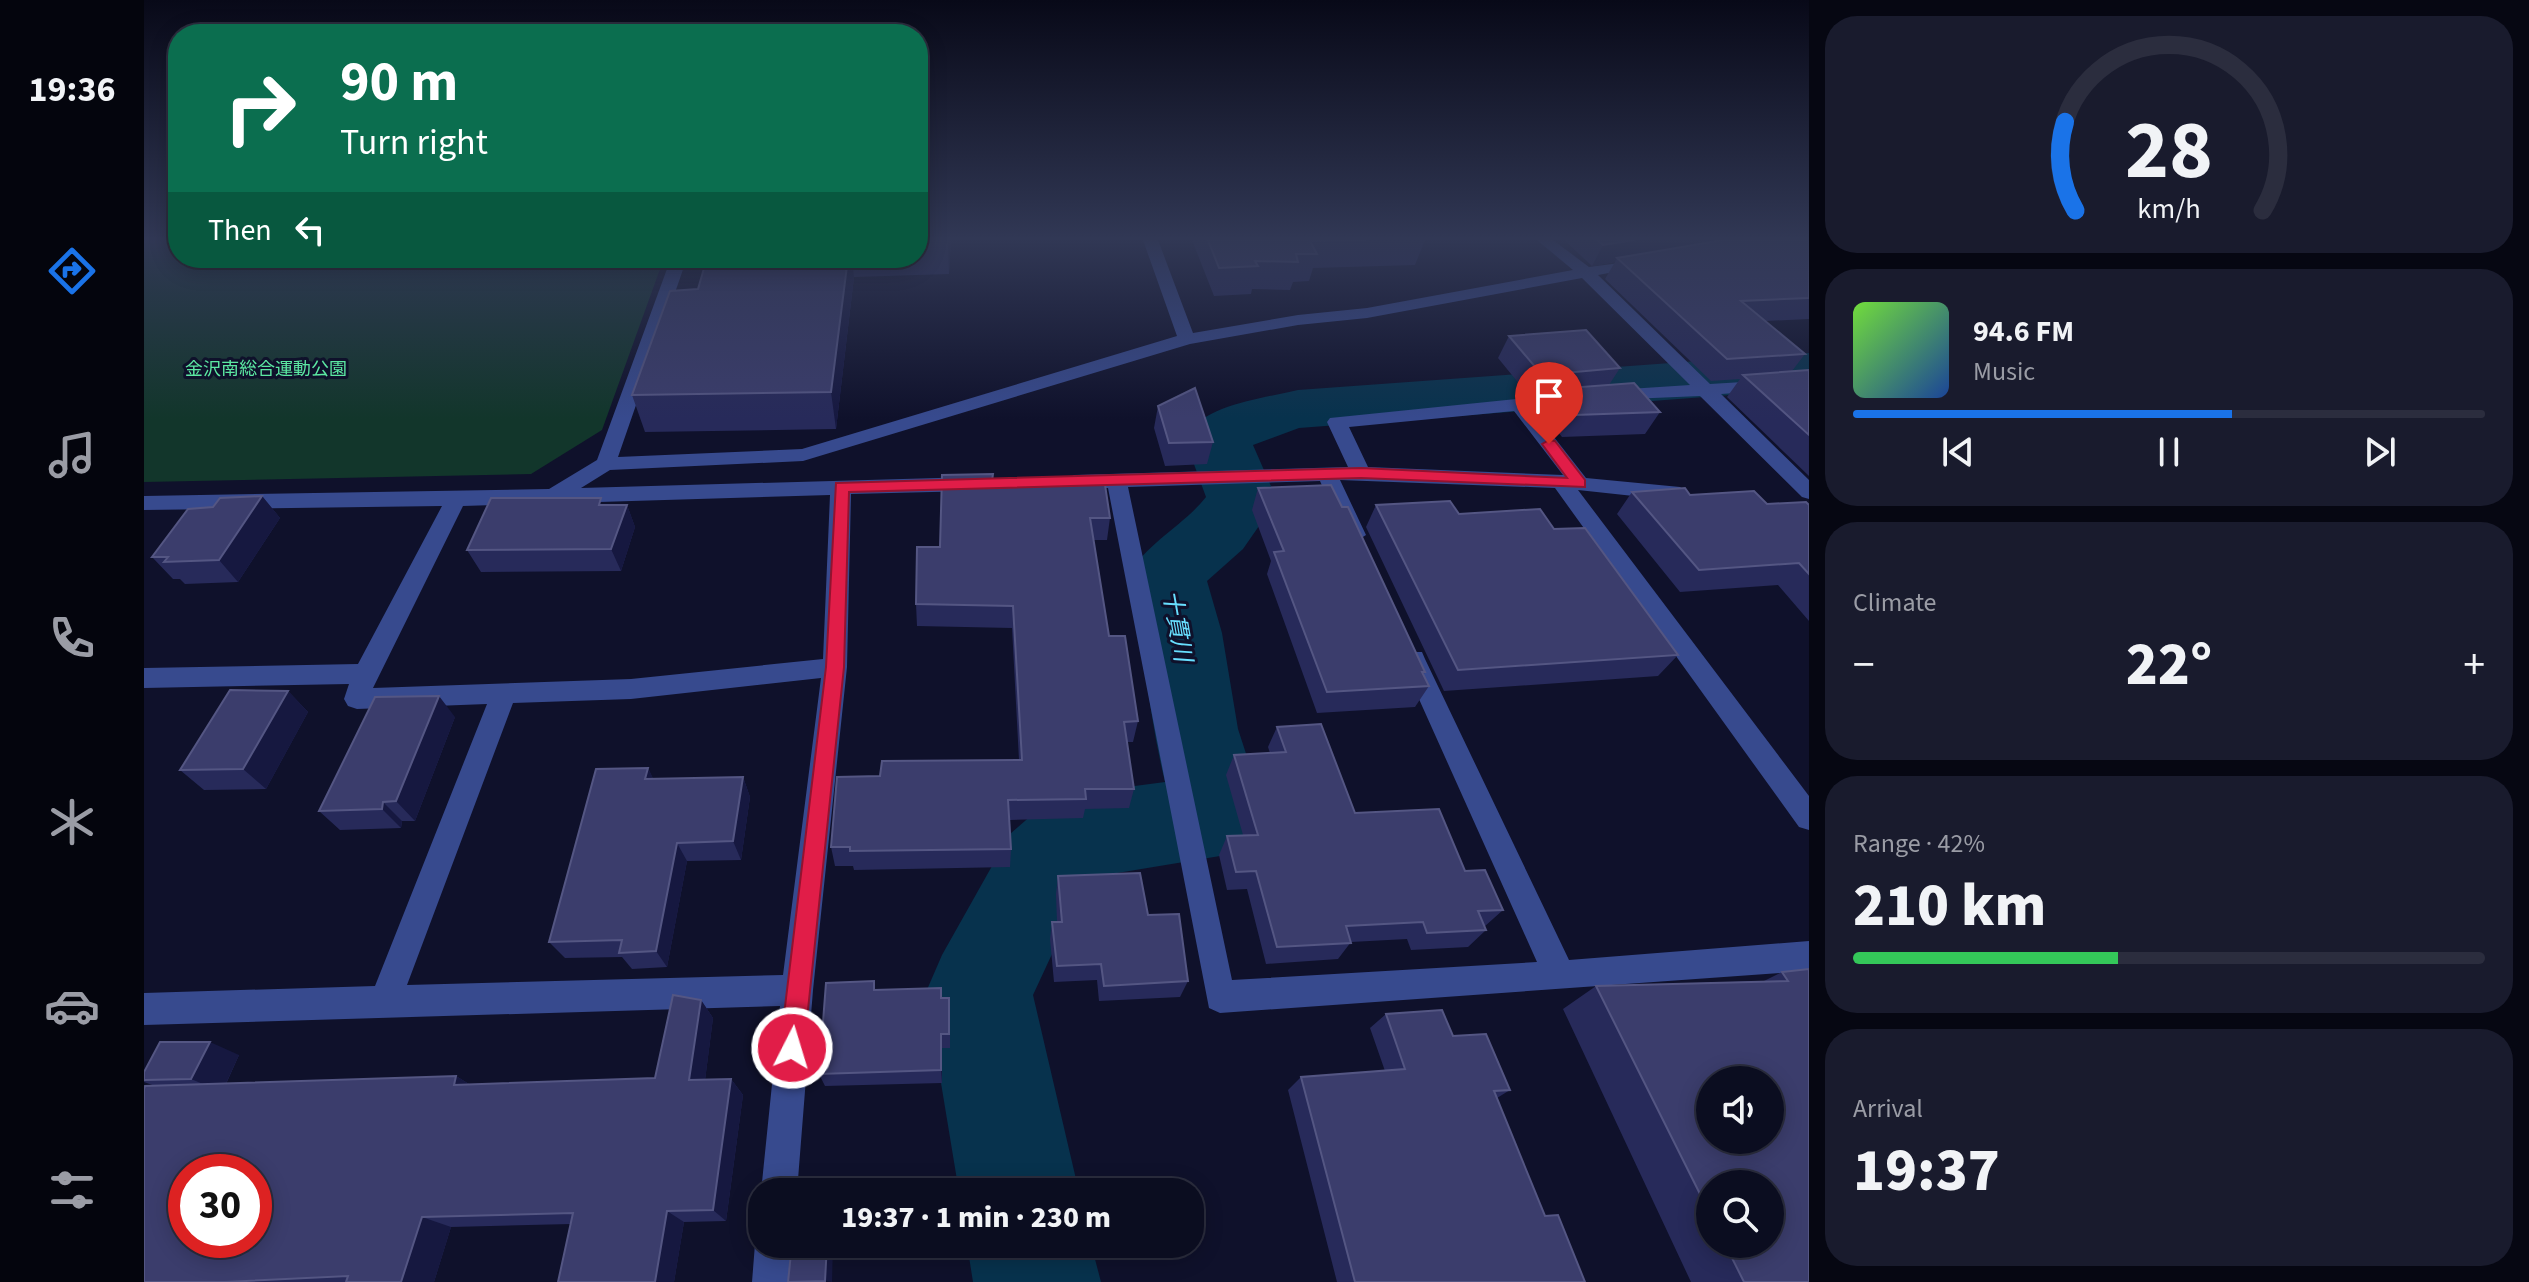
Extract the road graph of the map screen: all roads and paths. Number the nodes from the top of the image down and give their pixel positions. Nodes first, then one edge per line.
1 (664, 300) edge
2 (1172, 300) edge
3 (1437, 300) edge
4 (1613, 300) edge
5 (1187, 339) junction
6 (1697, 383) junction
7 (1809, 383) edge
8 (1519, 405) junction
9 (803, 455) junction
10 (606, 464) junction
11 (1361, 473) junction
12 (1327, 474) junction
13 (1117, 481) junction
14 (1056, 482) edge
15 (995, 483) edge
16 (1570, 483) junction
17 (841, 487) junction
18 (797, 488) junction
19 (1809, 492) edge
20 (554, 496) junction
21 (1695, 496) edge
22 (456, 499) junction
23 (144, 503) edge
24 (1367, 560) edge
25 (1400, 632) edge
26 (835, 667) junction
27 (365, 674) junction
28 (144, 678) edge
29 (504, 693) junction
30 (1809, 818) edge
31 (1809, 956) edge
32 (1560, 976) junction
33 (797, 990) junction
34 (385, 1002) junction
35 (144, 1009) edge
36 (780, 1178) edge
37 (773, 1258) edge
38 (771, 1282) edge

1 - 10 street
2 - 5 street
3 - 5 street
4 - 6 street
5 - 9 street
6 - 7 street
6 - 8 street
6 - 19 street
8 - 11 street
8 - 16 street
9 - 10 street
9 - 18 street
10 - 20 street
11 - 12 street
11 - 16 street
12 - 13 street
12 - 24 street
13 - 14 street
13 - 32 street
15 - 17 street
16 - 21 street
16 - 30 street
17 - 18 street
17 - 26 street
18 - 20 street
20 - 22 street
22 - 23 street
22 - 27 street
25 - 32 street
26 - 29 street
26 - 33 street
27 - 28 street
27 - 29 street
29 - 34 street
31 - 32 street
33 - 34 street
33 - 36 street
34 - 35 street
37 - 38 street

